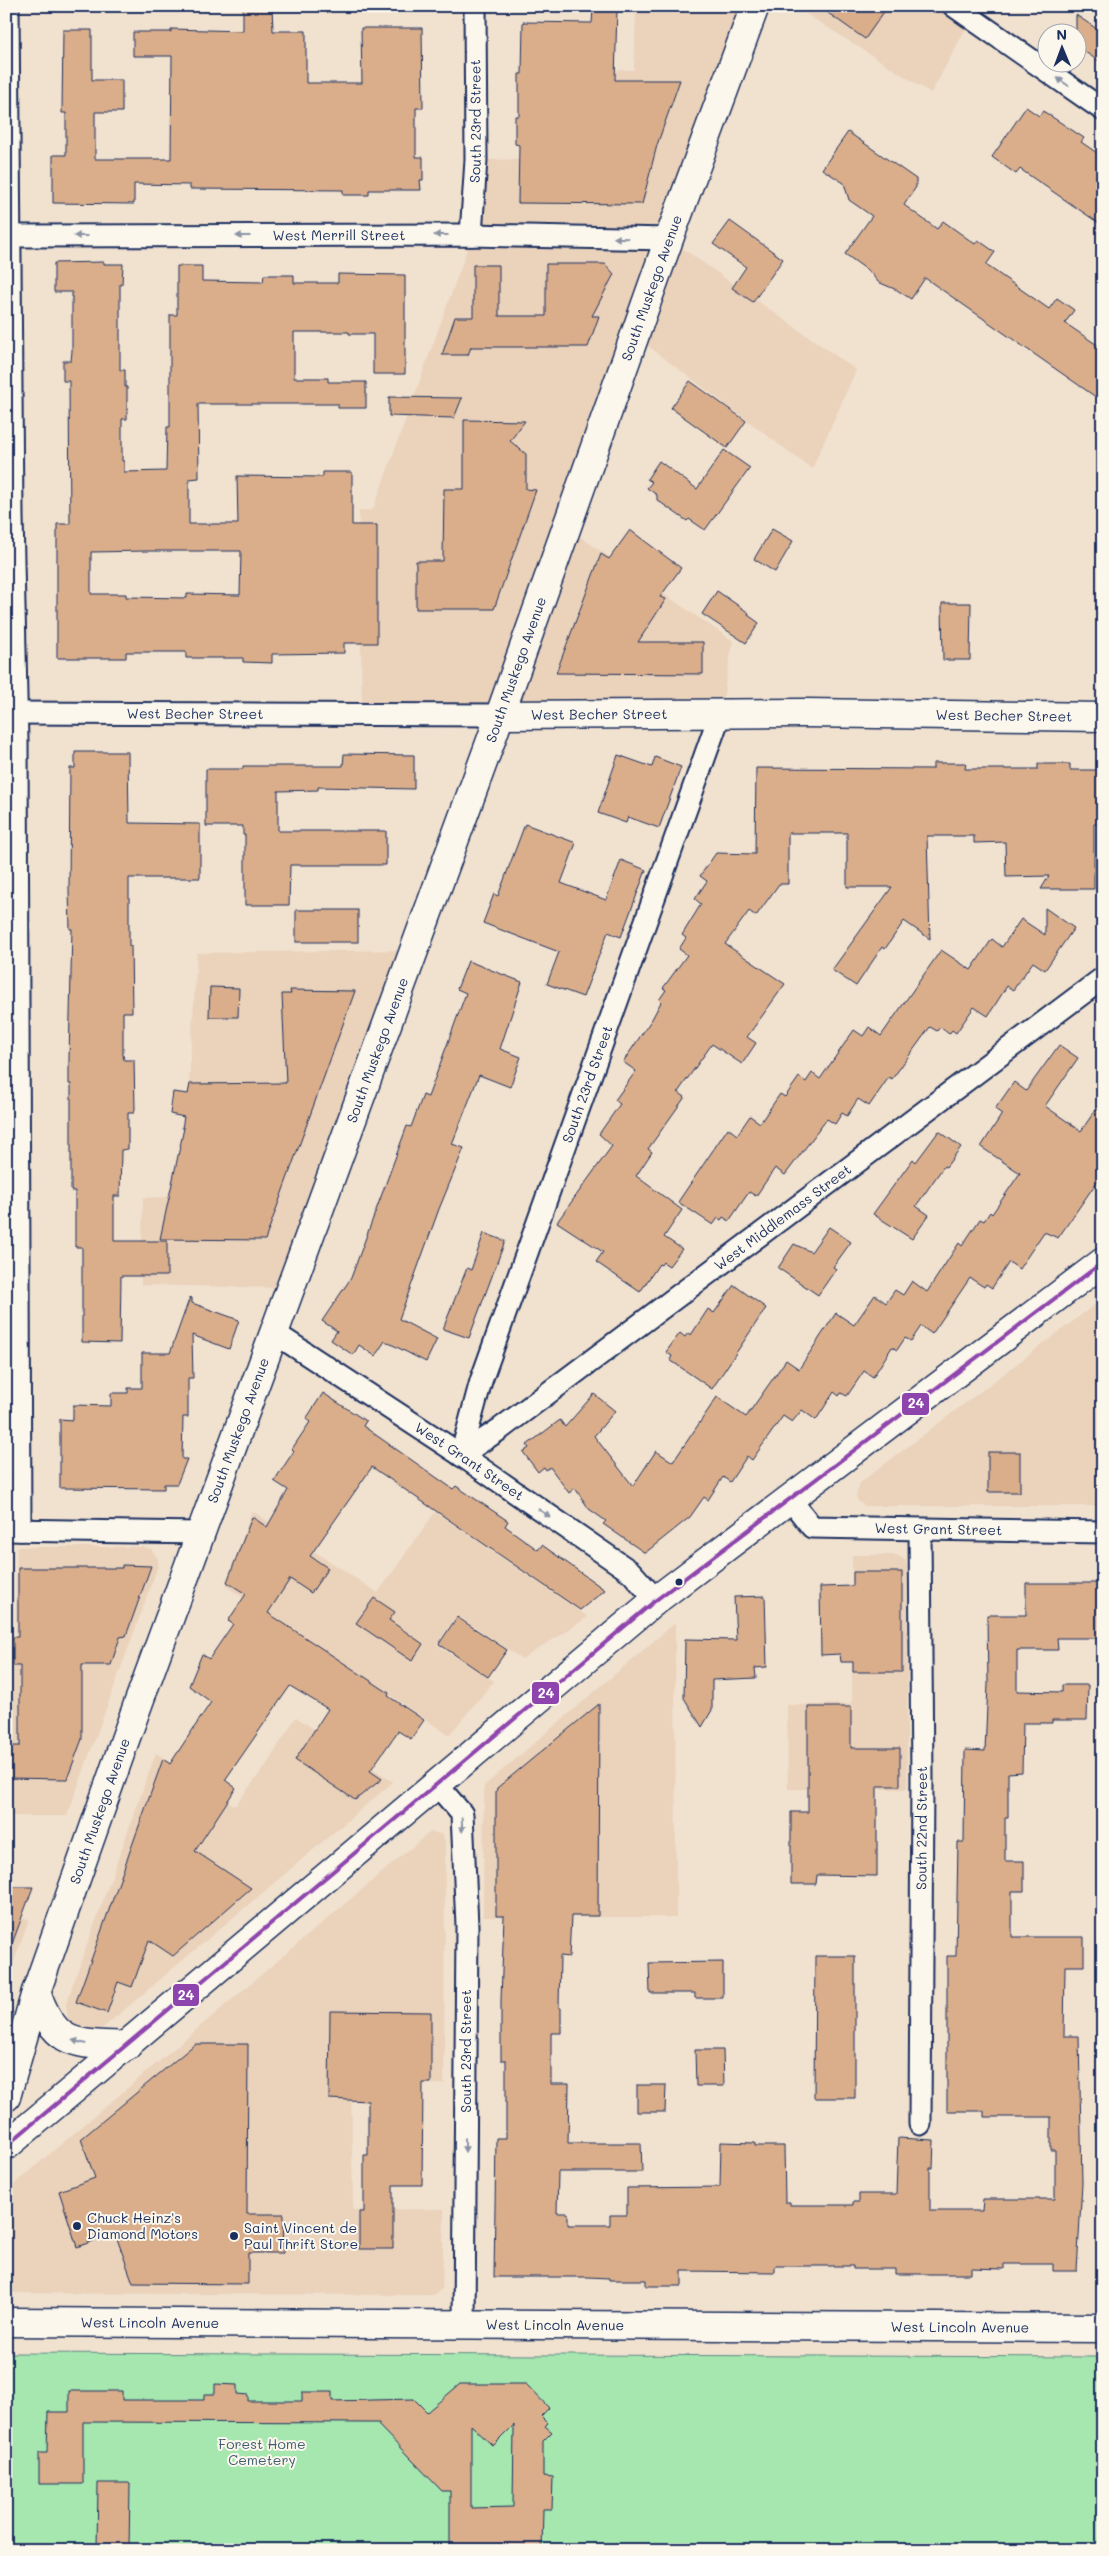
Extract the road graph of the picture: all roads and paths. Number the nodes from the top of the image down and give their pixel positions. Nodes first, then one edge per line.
1 (8, 6) edge
2 (475, 6) edge
3 (755, 6) edge
4 (954, 6) edge
5 (1103, 110) edge
6 (471, 235) junction
7 (9, 236) junction
8 (669, 239) junction
9 (11, 713) edge
10 (720, 714) junction
11 (499, 715) junction
12 (1103, 717) edge
13 (1103, 978) edge
14 (1103, 1262) edge
15 (273, 1332) junction
16 (461, 1456) junction
17 (790, 1498) junction
18 (13, 1530) edge
19 (920, 1530) junction
20 (1103, 1532) edge
21 (200, 1533) junction
22 (656, 1600) junction
23 (438, 1786) junction
24 (36, 1992) junction
25 (127, 2046) junction
26 (6, 2097) edge
27 (920, 2124) dead end
28 (6, 2146) edge
29 (6, 2322) edge
30 (464, 2325) junction
31 (1103, 2328) edge

1 - 7 street
2 - 6 street, South 23rd Street
3 - 8 street, South Muskego Avenue
5 -> 4 street
6 -> 7 street, West Merrill Street
8 -> 6 street, West Merrill Street
7 - 9 street
8 - 11 street, South Muskego Avenue
9 - 11 street, West Becher Street
9 - 18 street
10 - 11 street, West Becher Street
10 - 12 street, West Becher Street
10 - 16 street, South 23rd Street
11 - 15 street, South Muskego Avenue
13 - 16 street, West Middlemass Street
14 - 17 street
15 - 16 street, West Grant Street
15 - 21 street, South Muskego Avenue
16 -> 22 street, West Grant Street
17 - 19 street, West Grant Street
17 - 22 street
18 - 21 street
19 - 20 street, West Grant Street
19 - 27 street, South 22nd Street
21 - 24 street, South Muskego Avenue
22 - 23 street
23 - 25 street
23 -> 30 street, South 23rd Street
25 -> 24 street
24 - 26 street, South Muskego Avenue
25 - 28 street
29 - 30 street, West Lincoln Avenue
30 - 31 street, West Lincoln Avenue

